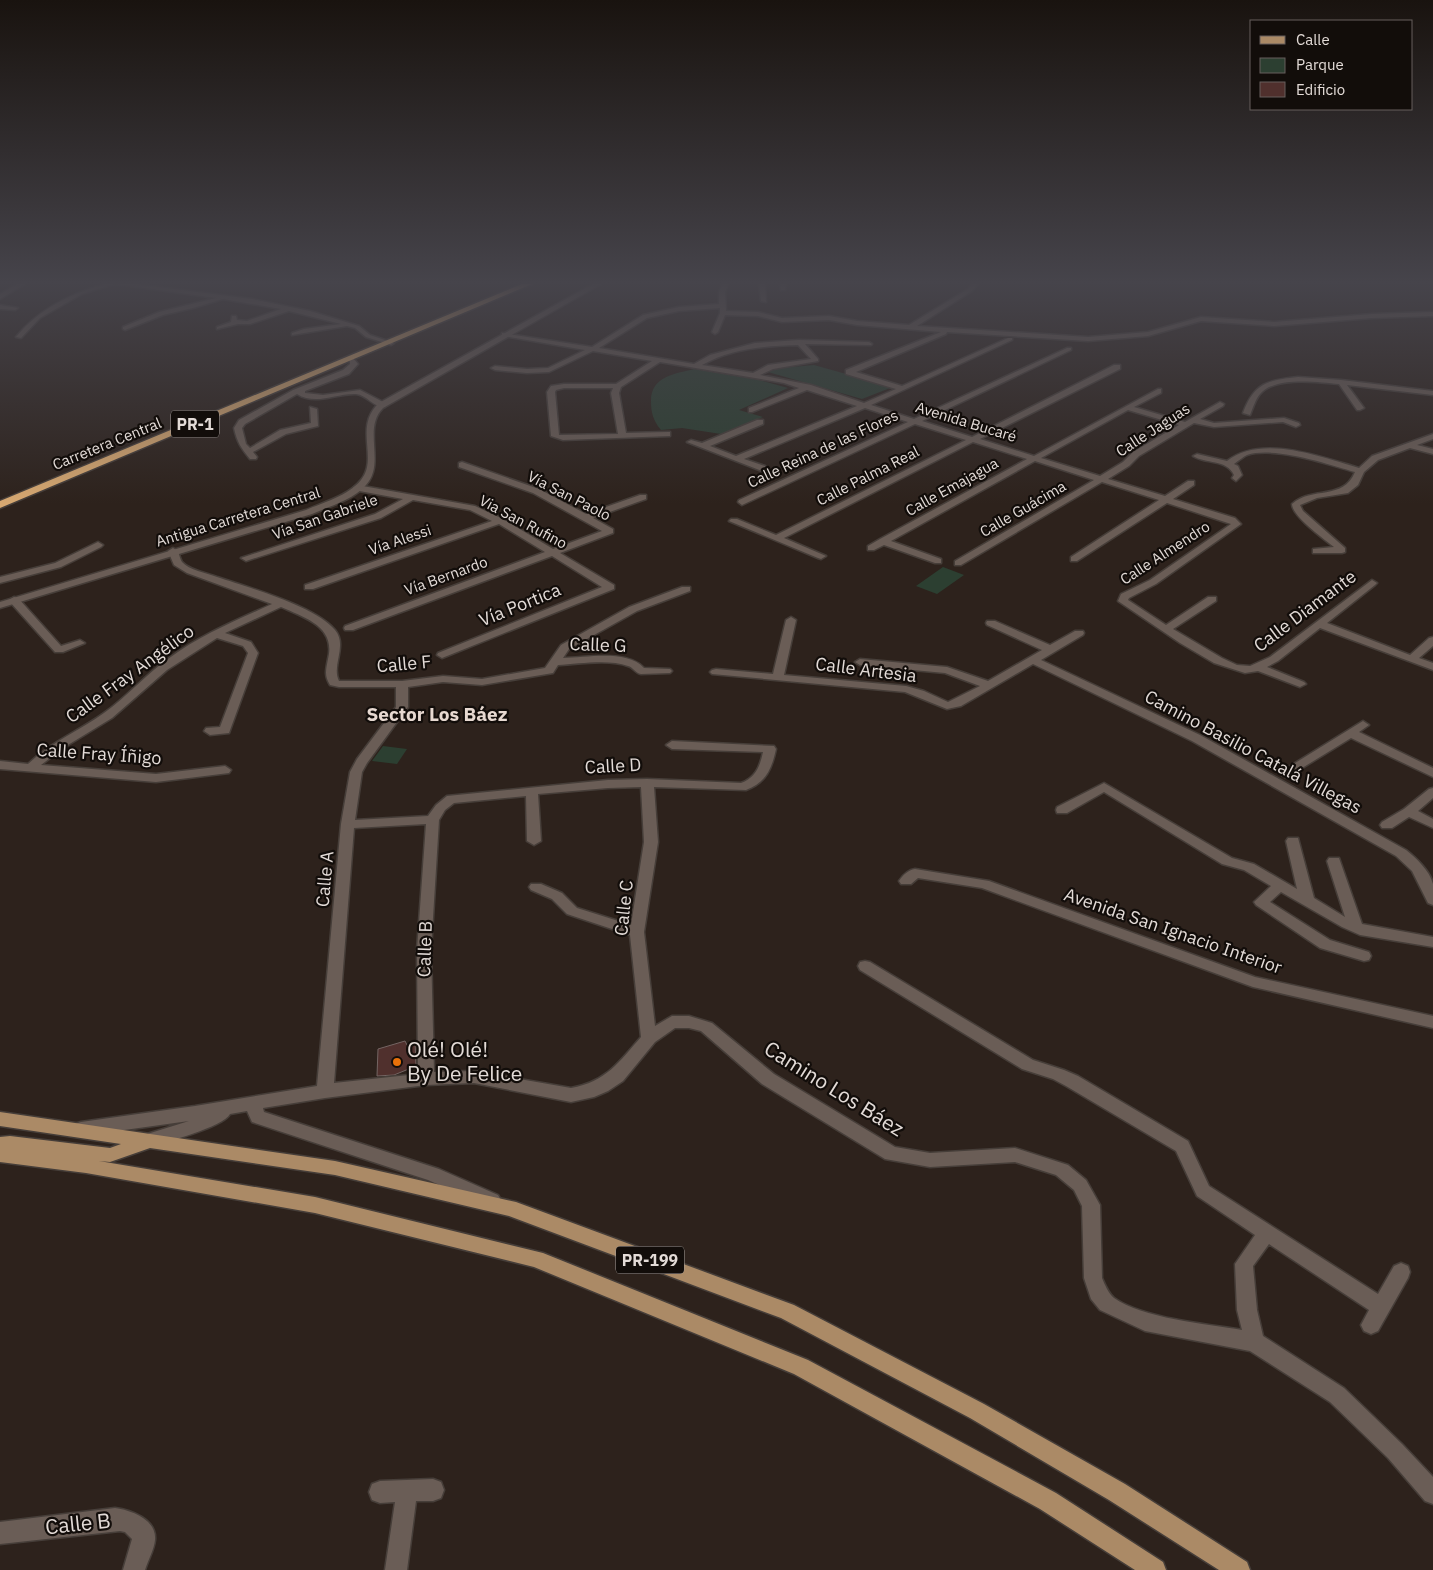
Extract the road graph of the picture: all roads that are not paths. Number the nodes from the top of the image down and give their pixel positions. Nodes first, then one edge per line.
1 (350, 357) edge
2 (357, 357) edge
3 (464, 357) edge
4 (575, 357) edge
5 (655, 357) edge
6 (707, 357) edge
7 (813, 357) edge
8 (885, 357) edge
9 (970, 357) edge
10 (1051, 357) edge
11 (660, 358) junction
12 (351, 360) junction
13 (697, 365) junction
14 (1118, 367) dead end
15 (495, 368) dead end
16 (756, 374) junction
17 (1341, 382) junction
18 (618, 386) junction
19 (808, 387) junction
20 (902, 388) junction
21 (301, 390) junction
22 (1158, 392) dead end
23 (1433, 393) edge
24 (1220, 404) dead end
25 (382, 405) junction
26 (866, 405) junction
27 (1128, 408) junction
28 (1360, 408) dead end
29 (313, 409) dead end
30 (752, 410) dead end
31 (1247, 413) dead end
32 (916, 421) junction
33 (760, 422) dead end
34 (1188, 422) junction
35 (1296, 425) dead end
36 (667, 434) dead end
37 (622, 436) junction
38 (1433, 436) edge
39 (973, 439) junction
40 (692, 442) dead end
41 (1409, 445) junction
42 (703, 446) junction
43 (1433, 452) edge
44 (1197, 456) dead end
45 (1035, 458) junction
46 (736, 459) junction
47 (1229, 464) junction
48 (462, 465) dead end
49 (762, 468) dead end
50 (1360, 471) junction
51 (1236, 478) dead end
52 (1101, 479) junction
53 (1191, 483) dead end
54 (357, 488) junction
55 (643, 497) dead end
56 (0, 498) edge
57 (411, 498) junction
58 (1167, 500) junction
59 (742, 502) dead end
60 (0, 505) edge
61 (587, 517) junction
62 (500, 521) junction
63 (734, 521) dead end
64 (1236, 524) joint
65 (776, 538) junction
66 (883, 541) junction
67 (98, 545) dead end
68 (870, 548) dead end
69 (173, 551) junction
70 (1316, 551) dead end
71 (554, 552) junction
72 (821, 556) dead end
73 (246, 558) dead end
74 (1074, 559) dead end
75 (938, 561) dead end
76 (958, 563) dead end
77 (0, 580) edge
78 (1372, 583) dead end
79 (309, 587) dead end
80 (610, 587) joint
81 (686, 589) dead end
82 (1212, 599) dead end
83 (14, 600) junction
84 (280, 604) junction
85 (0, 605) edge
86 (791, 620) dead end
87 (991, 623) dead end
88 (1319, 624) junction
89 (349, 628) dead end
90 (1167, 629) junction
91 (1080, 633) dead end
92 (216, 634) junction
93 (1433, 640) edge
94 (80, 643) dead end
95 (1051, 650) junction
96 (442, 655) dead end
97 (1412, 659) junction
98 (1033, 660) junction
99 (556, 662) junction
100 (860, 662) dead end
101 (1433, 667) edge
102 (1255, 668) junction
103 (666, 670) dead end
104 (716, 672) dead end
105 (778, 678) junction
106 (402, 684) junction
107 (1300, 684) dead end
108 (990, 686) junction
109 (1363, 725) dead end
110 (210, 732) dead end
111 (1351, 734) junction
112 (672, 744) dead end
113 (0, 765) edge
114 (32, 767) junction
115 (224, 770) dead end
116 (1286, 773) dead end
117 (1433, 773) edge
118 (646, 783) junction
119 (532, 791) junction
120 (1433, 792) edge
121 (1062, 810) dead end
122 (1409, 812) junction
123 (433, 820) junction
124 (348, 824) junction
125 (1433, 824) edge
126 (1387, 825) dead end
127 (534, 841) dead end
128 (1293, 841) dead end
129 (1334, 861) dead end
130 (906, 881) dead end
131 (1281, 885) junction
132 (536, 887) dead end
133 (1307, 900) junction
134 (1433, 900) edge
135 (1356, 927) junction
136 (637, 932) junction
137 (1433, 942) edge
138 (1364, 956) dead end
139 (865, 966) dead end
140 (1433, 1022) edge
141 (649, 1038) junction
142 (426, 1079) junction
143 (326, 1091) junction
144 (252, 1102) junction
145 (233, 1107) junction
146 (0, 1118) edge
147 (77, 1130) junction
148 (150, 1140) junction
149 (0, 1144) edge
150 (0, 1155) edge
151 (510, 1208) junction
152 (1267, 1233) junction
153 (1401, 1272) dead end
154 (1381, 1307) junction
155 (1371, 1325) dead end
156 (1254, 1342) junction
157 (433, 1490) dead end
158 (406, 1491) junction
159 (380, 1492) dead end
160 (1433, 1493) edge
161 (0, 1533) edge
162 (134, 1570) edge
163 (396, 1570) edge
164 (1156, 1570) edge
165 (1239, 1570) edge

1 - 56 highway, Carretera Central / PR-1
2 - 12 highway, Carretera Central / PR-1
3 - 25 street
4 - 15 street
5 - 11 street, Avenida Bucaré
6 - 13 street
7 - 16 street
8 - 20 street
9 - 20 street
10 - 32 street, Calle Reina de las Flores
11 - 13 street, Avenida Bucaré
11 - 18 street
12 - 21 street
12 - 60 highway, Carretera Central / PR-1
13 - 16 street, Avenida Bucaré
14 - 39 street, Calle Palma Real
16 - 19 street, Avenida Bucaré
17 - 23 street
17 - 28 street
17 - 31 street
18 - 37 street
18 - 37 street
19 - 26 street, Avenida Bucaré
19 - 30 street
20 - 26 street
21 - 25 street
21 - 29 street
22 - 27 street, Calle Emajagua
24 - 34 street, Calle Jaguas
25 - 54 street, Antigua Carretera Central
26 - 32 street, Avenida Bucaré
26 - 46 street
27 - 34 street
27 - 45 street, Calle Emajagua
32 - 39 street, Avenida Bucaré
32 - 59 street, Calle Reina de las Flores
33 - 42 street
34 - 35 street
34 - 52 street, Calle Jaguas
36 - 37 street
38 - 41 street
39 - 45 street, Avenida Bucaré
39 - 65 street, Calle Palma Real
40 - 42 street
41 - 43 street
41 - 50 street
42 - 46 street
44 - 47 street
45 - 52 street, Avenida Bucaré
45 - 66 street, Calle Emajagua
46 - 49 street
47 - 50 street
47 - 51 street
48 - 61 street, Vía San Paolo
50 - 70 street
52 - 58 street, Avenida Bucaré
52 - 76 street, Calle Guácima
53 - 58 street
54 - 57 street, Via San Rufino
54 - 69 street, Antigua Carretera Central
55 - 61 street
57 - 62 street, Via San Rufino
57 - 73 street, Vía San Gabriele
58 - 64 street, Avenida Bucaré
58 - 74 street
61 - 71 street, Vía San Paolo
62 - 71 street, Via San Rufino
62 - 79 street, Vía Alessi
63 - 65 street
64 - 90 street, Calle Almendro
65 - 72 street
66 - 68 street, Calle Emajagua
66 - 75 street
67 - 77 street
69 - 83 street, Antigua Carretera Central
69 - 84 street, Calle F
71 - 80 street, Via San Rufino
71 - 89 street, Vía Bernardo
78 - 88 street, Calle Diamante
80 - 96 street, Vía Portica
81 - 99 street, Calle F
82 - 90 street
83 - 85 street, Antigua Carretera Central
83 - 94 street
84 - 92 street, Calle Fray Angélico
84 - 106 street, Calle F
86 - 105 street
87 - 95 street
88 - 97 street
88 - 102 street, Calle Diamante
90 - 102 street
91 - 95 street, Calle Artesia
92 - 110 street
92 - 114 street, Calle Fray Angélico
93 - 97 street
95 - 98 street, Calle Artesia
97 - 101 street
98 - 108 street, Calle Artesia
98 - 134 street, Camino Basilio Catalá Villegas
99 - 103 street, Calle G
99 - 106 street, Calle F
100 - 108 street
102 - 107 street
104 - 105 street, Calle Artesia
105 - 108 street, Calle Artesia
106 - 124 street, Calle A
109 - 111 street
111 - 116 street
111 - 117 street
112 - 118 street, Calle D
113 - 114 street, Calle Fray Íñigo
114 - 115 street, Calle Fray Íñigo
118 - 119 street, Calle D
118 - 136 street, Calle C
119 - 123 street, Calle D
119 - 127 street
120 - 122 street
121 - 131 street
122 - 125 street
122 - 126 street
123 - 124 street
123 - 142 street, Calle B
124 - 143 street, Calle A
128 - 133 street
129 - 135 street
130 - 140 street, Avenida San Ignacio Interior
131 - 133 street
131 - 138 street
132 - 136 street
133 - 135 street
135 - 137 street
136 - 141 street, Calle C
139 - 152 street
141 - 142 street, Camino Los Báez
141 - 156 street, Camino Los Báez
142 - 143 street, Camino Los Báez
143 - 144 street, Camino Los Báez
144 - 145 street, Camino Los Báez
144 - 151 street
145 - 147 street
145 - 148 street
146 - 147 main road, PR-199
147 - 148 main road, PR-199
148 - 149 main road
148 - 151 main road, PR-199
150 - 164 main road, PR-199
151 - 165 main road, PR-199
152 - 154 street
152 - 156 street
153 - 154 street
154 - 155 street
156 - 160 street, Camino Los Báez
157 - 158 street
158 - 159 street
158 - 163 street
161 - 162 street, Calle B

